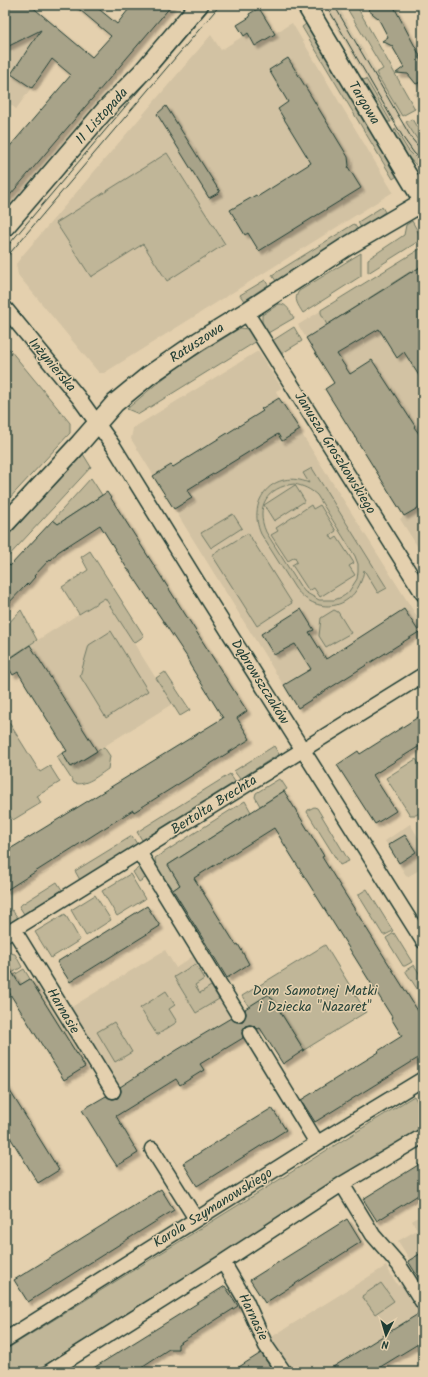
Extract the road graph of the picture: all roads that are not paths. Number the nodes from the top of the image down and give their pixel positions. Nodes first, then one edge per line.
1 (199, 5) edge
2 (306, 5) edge
3 (423, 202) edge
4 (5, 227) edge
5 (5, 308) edge
6 (246, 312) junction
7 (97, 423) junction
8 (5, 524) edge
9 (423, 594) edge
10 (423, 675) edge
11 (303, 749) junction
12 (139, 852) junction
13 (10, 933) edge
14 (423, 941) edge
15 (238, 1014) dead end
16 (250, 1033) dead end
17 (423, 1079) edge
18 (113, 1091) dead end
19 (423, 1136) edge
20 (317, 1143) junction
21 (152, 1149) dead end
22 (342, 1184) junction
23 (196, 1219) junction
24 (223, 1262) junction
25 (423, 1303) edge
26 (5, 1340) edge
27 (49, 1372) edge
28 (284, 1372) edge

1 - 4 street, 11 Listopada
2 - 3 street, Targowa
3 - 6 street, Ratuszowa
5 - 7 street, Inżynierska
6 - 7 street, Ratuszowa
6 - 9 street, Janusza Groszkowskiego
7 - 8 street, Ratuszowa
7 - 11 street, Dąbrowszczaków
10 - 11 street, Bertolta Brechta
11 - 12 street, Bertolta Brechta
11 - 14 street, Dąbrowszczaków
12 - 13 street, Bertolta Brechta
12 - 15 street
13 - 18 street, Harnasie
16 - 20 street
17 - 20 street, Karola Szymanowskiego
19 - 22 street
20 - 23 street, Karola Szymanowskiego
21 - 23 street
22 - 24 street
22 - 25 street
23 - 26 street, Karola Szymanowskiego
24 - 27 street
24 - 28 street, Harnasie

